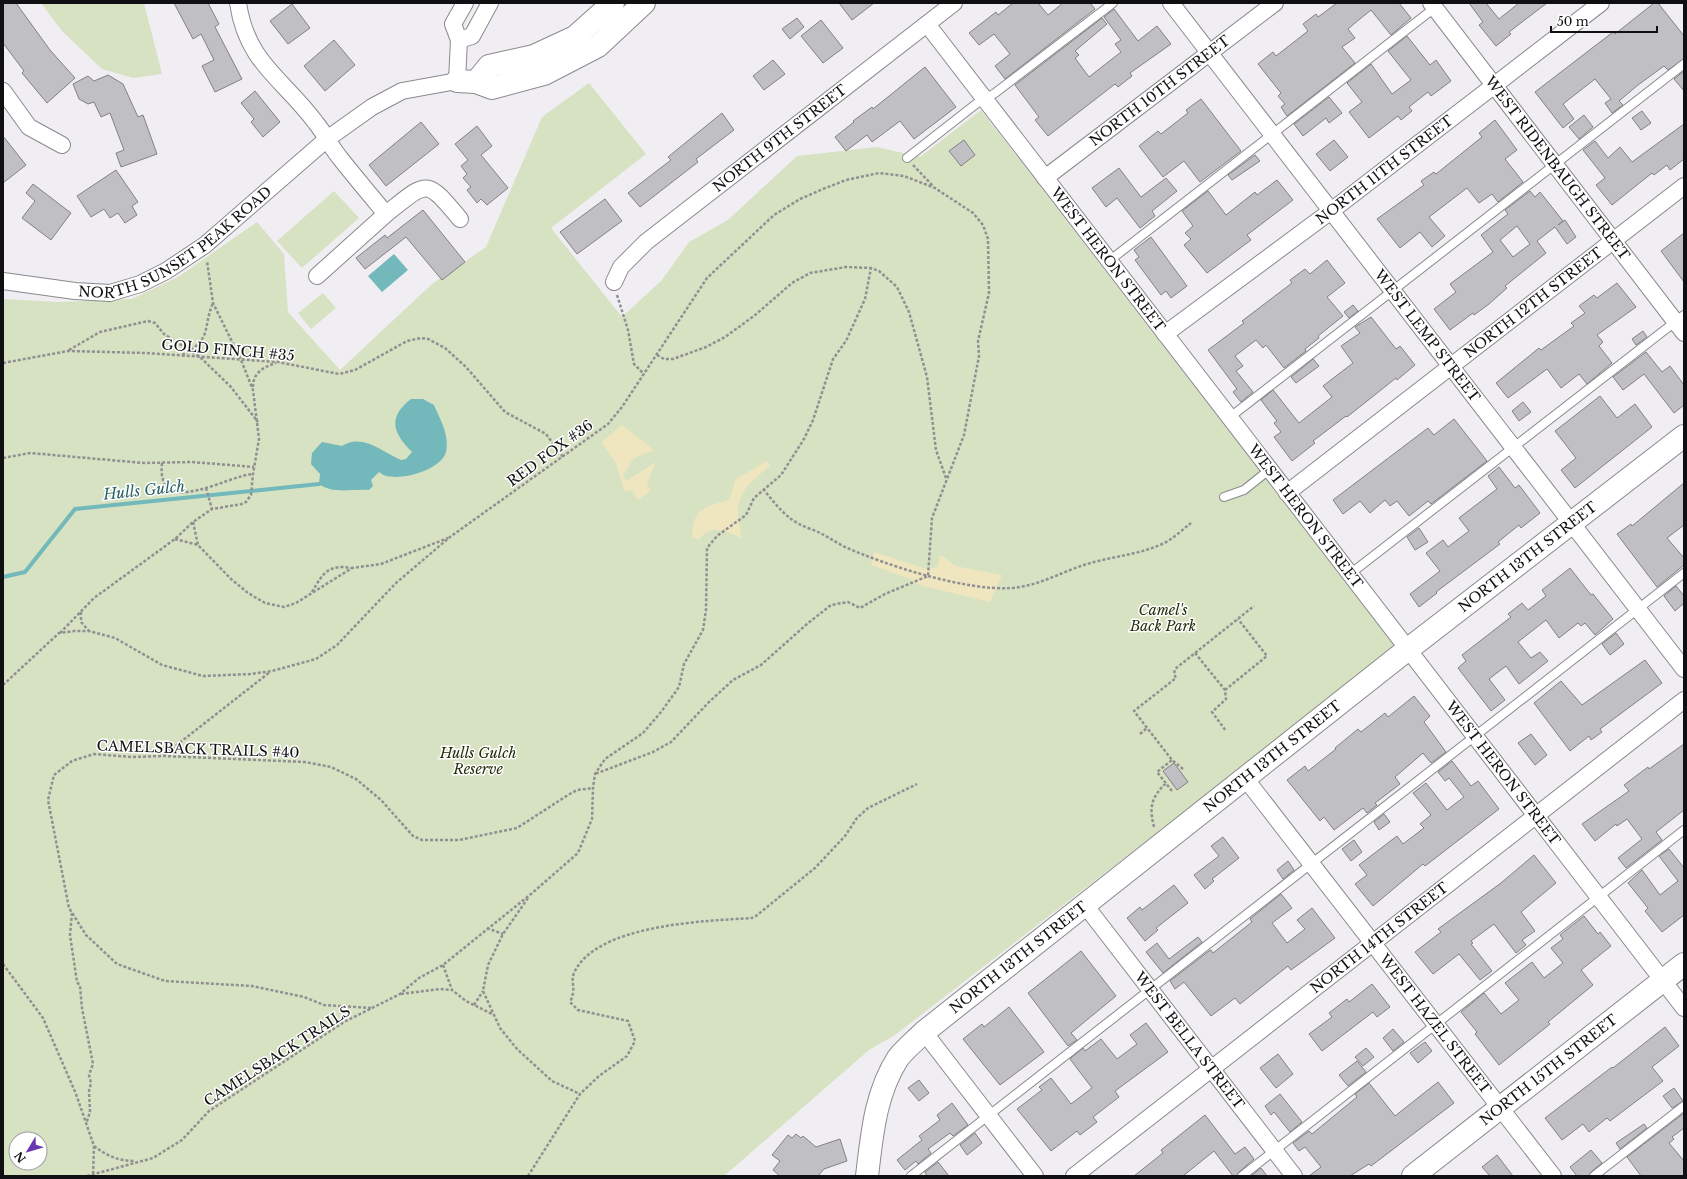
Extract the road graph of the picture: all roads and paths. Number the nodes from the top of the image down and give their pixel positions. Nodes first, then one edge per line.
1 (238, 3) edge
2 (465, 3) edge
3 (490, 3) edge
4 (613, 3) edge
5 (644, 3) edge
6 (954, 3) edge
7 (1113, 3) edge
8 (1171, 3) edge
9 (1275, 3) edge
10 (1601, 3) edge
11 (1435, 5) edge
12 (926, 24) junction
13 (459, 40) junction
14 (1210, 53) junction
15 (1684, 64) edge
16 (466, 82) junction
17 (1494, 85) junction
18 (3, 92) edge
19 (985, 100) junction
20 (1272, 134) junction
21 (327, 139) junction
22 (62, 145) dead end
23 (907, 158) joint
24 (1554, 164) junction
25 (1045, 178) junction
26 (1684, 186) edge
27 (935, 188) junction
28 (1331, 211) junction
29 (386, 214) junction
30 (460, 219) dead end
31 (1614, 241) junction
32 (205, 245) junction
33 (1109, 261) junction
34 (871, 268) junction
35 (317, 276) dead end
36 (3, 281) edge
37 (614, 282) joint
38 (1392, 290) junction
39 (213, 302) junction
40 (1681, 323) edge
41 (1165, 334) junction
42 (191, 350) junction
43 (68, 351) junction
44 (182, 355) junction
45 (657, 355) junction
46 (200, 357) junction
47 (241, 360) junction
48 (278, 362) junction
49 (3, 363) edge
50 (1451, 366) junction
51 (644, 374) junction
52 (253, 390) junction
53 (1230, 418) junction
54 (258, 423) junction
55 (1684, 436) edge
56 (1514, 448) junction
57 (563, 456) junction
58 (3, 458) edge
59 (162, 463) junction
60 (254, 467) junction
61 (1269, 470) junction
62 (252, 474) junction
63 (946, 478) junction
64 (206, 488) junction
65 (763, 489) junction
66 (1287, 493) junction
67 (1224, 497) dead end
68 (212, 509) junction
69 (193, 522) junction
70 (1190, 523) dead end
71 (1572, 523) junction
72 (450, 537) junction
73 (175, 539) junction
74 (198, 545) junction
75 (352, 568) junction
76 (1684, 573) edge
77 (1350, 574) junction
78 (928, 576) junction
79 (311, 593) junction
80 (1254, 606) dead end
81 (1638, 609) junction
82 (81, 611) junction
83 (1238, 619) junction
84 (89, 631) junction
85 (60, 633) junction
86 (1408, 649) junction
87 (1196, 653) junction
88 (1684, 669) edge
89 (272, 671) junction
90 (3, 685) edge
91 (1225, 690) junction
92 (1684, 700) edge
93 (1147, 728) junction
94 (1226, 731) dead end
95 (1140, 734) dead end
96 (1475, 736) junction
97 (164, 756) junction
98 (1172, 760) junction
99 (1183, 769) dead end
100 (595, 774) junction
101 (1245, 778) junction
102 (917, 784) dead end
103 (1166, 784) junction
104 (593, 788) junction
105 (1172, 791) dead end
106 (1536, 815) junction
107 (1684, 830) edge
108 (1163, 843) junction
109 (1312, 864) junction
110 (531, 894) junction
111 (1599, 897) junction
112 (1085, 905) junction
113 (72, 912) junction
114 (487, 928) junction
115 (503, 934) junction
116 (1373, 943) junction
117 (3, 964) edge
118 (1684, 964) edge
119 (443, 965) junction
120 (1663, 980) junction
121 (452, 990) junction
122 (483, 990) junction
123 (1150, 990) junction
124 (400, 994) junction
125 (474, 1006) junction
126 (371, 1008) junction
127 (1684, 1008) edge
128 (494, 1015) junction
129 (1436, 1025) junction
130 (924, 1032) junction
131 (1211, 1069) junction
132 (580, 1094) junction
133 (1684, 1106) edge
134 (1500, 1108) junction
135 (988, 1115) junction
136 (86, 1125) junction
137 (94, 1146) junction
138 (1274, 1150) junction
139 (137, 1161) junction
140 (93, 1175) edge
141 (87, 1176) edge
142 (528, 1176) edge
143 (867, 1176) edge
144 (911, 1176) edge
145 (1035, 1176) edge
146 (1074, 1176) edge
147 (1242, 1176) edge
148 (1294, 1176) edge
149 (1413, 1176) edge
150 (1553, 1176) edge
151 (1594, 1176) edge

1 - 21 street
2 - 13 street
3 - 13 street
4 - 16 street
5 - 16 street
6 - 12 street, NORTH 9TH STREET
7 - 19 lane
8 - 14 street, WEST LEMP STREET
9 - 14 street, NORTH 10TH STREET
10 - 17 street, NORTH 11TH STREET
11 - 17 street, WEST RIDENBAUGH STREET
11 - 20 lane
12 - 19 street, WEST HERON STREET
12 - 37 street, NORTH 9TH STREET
13 - 16 street
14 - 20 street, WEST LEMP STREET
14 - 25 street, NORTH 10TH STREET
15 - 24 lane
16 - 21 street, NORTH SUNSET PEAK ROAD
17 - 24 street, WEST RIDENBAUGH STREET
17 - 28 street, NORTH 11TH STREET
18 - 22 street
19 - 23 lane
19 - 25 street, WEST HERON STREET
20 - 28 street, WEST LEMP STREET
20 - 33 lane
21 - 29 street
21 - 32 street, NORTH SUNSET PEAK ROAD
23 - 27 path
24 - 31 street, WEST RIDENBAUGH STREET
24 - 38 lane
25 - 33 street, WEST HERON STREET
26 - 31 street, NORTH 12TH STREET
27 - 45 path, RED FOX #36
27 - 63 path, RED FOX #36
28 - 38 street, WEST LEMP STREET
28 - 41 street, NORTH 11TH STREET
29 - 30 street
29 - 35 street
31 - 40 street, WEST RIDENBAUGH STREET
31 - 50 street, NORTH 12TH STREET
32 - 36 street, NORTH SUNSET PEAK ROAD
32 - 39 path
33 - 41 street, WEST HERON STREET
34 - 45 path
34 - 63 path
34 - 65 path, CAMELSBACK TRAILS #40
37 - 51 path
38 - 50 street, WEST LEMP STREET
38 - 53 lane
39 - 42 path
39 - 47 path
40 - 56 lane
41 - 53 street, WEST HERON STREET
42 - 43 path
42 - 44 path
42 - 46 path
43 - 44 path, GOLD FINCH #35
43 - 49 path, GOLD FINCH #35
44 - 46 path, GOLD FINCH #35
45 - 51 path, RED FOX #36
46 - 47 path, GOLD FINCH #35
46 - 54 path
47 - 48 path, GOLD FINCH #35
47 - 52 path
48 - 52 path
48 - 57 path, GOLD FINCH #35
50 - 56 street, WEST LEMP STREET
50 - 66 street, NORTH 12TH STREET
51 - 57 path, RED FOX #36
52 - 54 path
53 - 61 street, WEST HERON STREET
54 - 60 path
55 - 71 street, NORTH 13TH STREET
56 - 71 street, WEST LEMP STREET
56 - 77 lane
57 - 72 path, RED FOX #36
58 - 59 path
59 - 60 path
59 - 64 path
60 - 62 path
61 - 66 street, WEST HERON STREET
61 - 67 lane
62 - 64 path
62 - 68 path
63 - 78 path
64 - 68 path
65 - 78 path
65 - 100 path, CAMELSBACK TRAILS #40
66 - 77 street, WEST HERON STREET
68 - 69 path
69 - 73 path
69 - 74 path
70 - 78 path
71 - 81 street, WEST LEMP STREET
71 - 86 street, NORTH 13TH STREET
72 - 75 path
72 - 89 path, RED FOX #36
73 - 74 path
73 - 82 path
74 - 79 path
75 - 79 path
75 - 79 path
76 - 81 lane
77 - 86 street, WEST HERON STREET
78 - 100 path
80 - 83 path
81 - 88 street, WEST LEMP STREET
81 - 96 lane
82 - 84 path
82 - 85 path
83 - 87 path
83 - 91 path
84 - 85 path, RED FOX #36
84 - 89 path, RED FOX #36
85 - 90 path
86 - 96 street, WEST HERON STREET
86 - 101 street, NORTH 13TH STREET
87 - 91 path
87 - 93 path
89 - 97 path
91 - 94 path
92 - 106 street, NORTH 14TH STREET
93 - 95 path
93 - 98 path
96 - 106 street, WEST HERON STREET
96 - 109 lane
97 - 104 path, CAMELSBACK TRAILS #40
97 - 113 path, CAMELSBACK TRAILS #40
98 - 99 path
98 - 103 path
100 - 104 path, CAMELSBACK TRAILS #40
101 - 108 street, NORTH 13TH STREET
101 - 109 street, WEST HAZEL STREET
102 - 132 path
103 - 105 path
103 - 108 path
104 - 110 path, CAMELSBACK TRAILS #40
106 - 111 street, WEST HERON STREET
106 - 116 street, NORTH 14TH STREET
107 - 111 lane
108 - 112 street, NORTH 13TH STREET
109 - 116 street, WEST HAZEL STREET
109 - 123 lane
110 - 114 path, CAMELSBACK TRAILS #40
110 - 115 path
111 - 120 street, WEST HERON STREET
111 - 129 lane
112 - 123 street, WEST BELLA STREET
112 - 130 street, NORTH 13TH STREET
113 - 126 path, CAMELSBACK TRAILS #40
113 - 136 path
114 - 115 path
114 - 119 path, CAMELSBACK TRAILS #40
115 - 122 path
116 - 129 street, WEST HAZEL STREET
116 - 131 street, NORTH 14TH STREET
117 - 136 path
118 - 120 street, NORTH 15TH STREET
119 - 121 path
119 - 124 path, CAMELSBACK TRAILS #40
120 - 127 street, WEST HERON STREET
120 - 134 street, NORTH 15TH STREET
121 - 124 path, CAMELSBACK TRAILS #40
121 - 125 path
122 - 125 path
122 - 128 path
123 - 131 street, WEST BELLA STREET
123 - 135 lane
124 - 126 path, CAMELSBACK TRAILS #40
125 - 128 path
126 - 139 path, CAMELSBACK TRAILS
128 - 132 path
129 - 134 street, WEST HAZEL STREET
129 - 138 lane
130 - 135 street
130 - 143 street, NORTH 13TH STREET
131 - 138 street, WEST BELLA STREET
131 - 146 street, NORTH 14TH STREET
132 - 142 path
133 - 151 lane
134 - 149 street, NORTH 15TH STREET
134 - 150 street, WEST HAZEL STREET
135 - 144 lane
135 - 145 street
136 - 137 path
137 - 139 path, CAMELSBACK TRAILS
137 - 140 path
138 - 147 lane
138 - 148 street, WEST BELLA STREET
139 - 140 path, CAMELSBACK TRAILS
140 - 141 path, CAMELSBACK TRAILS

